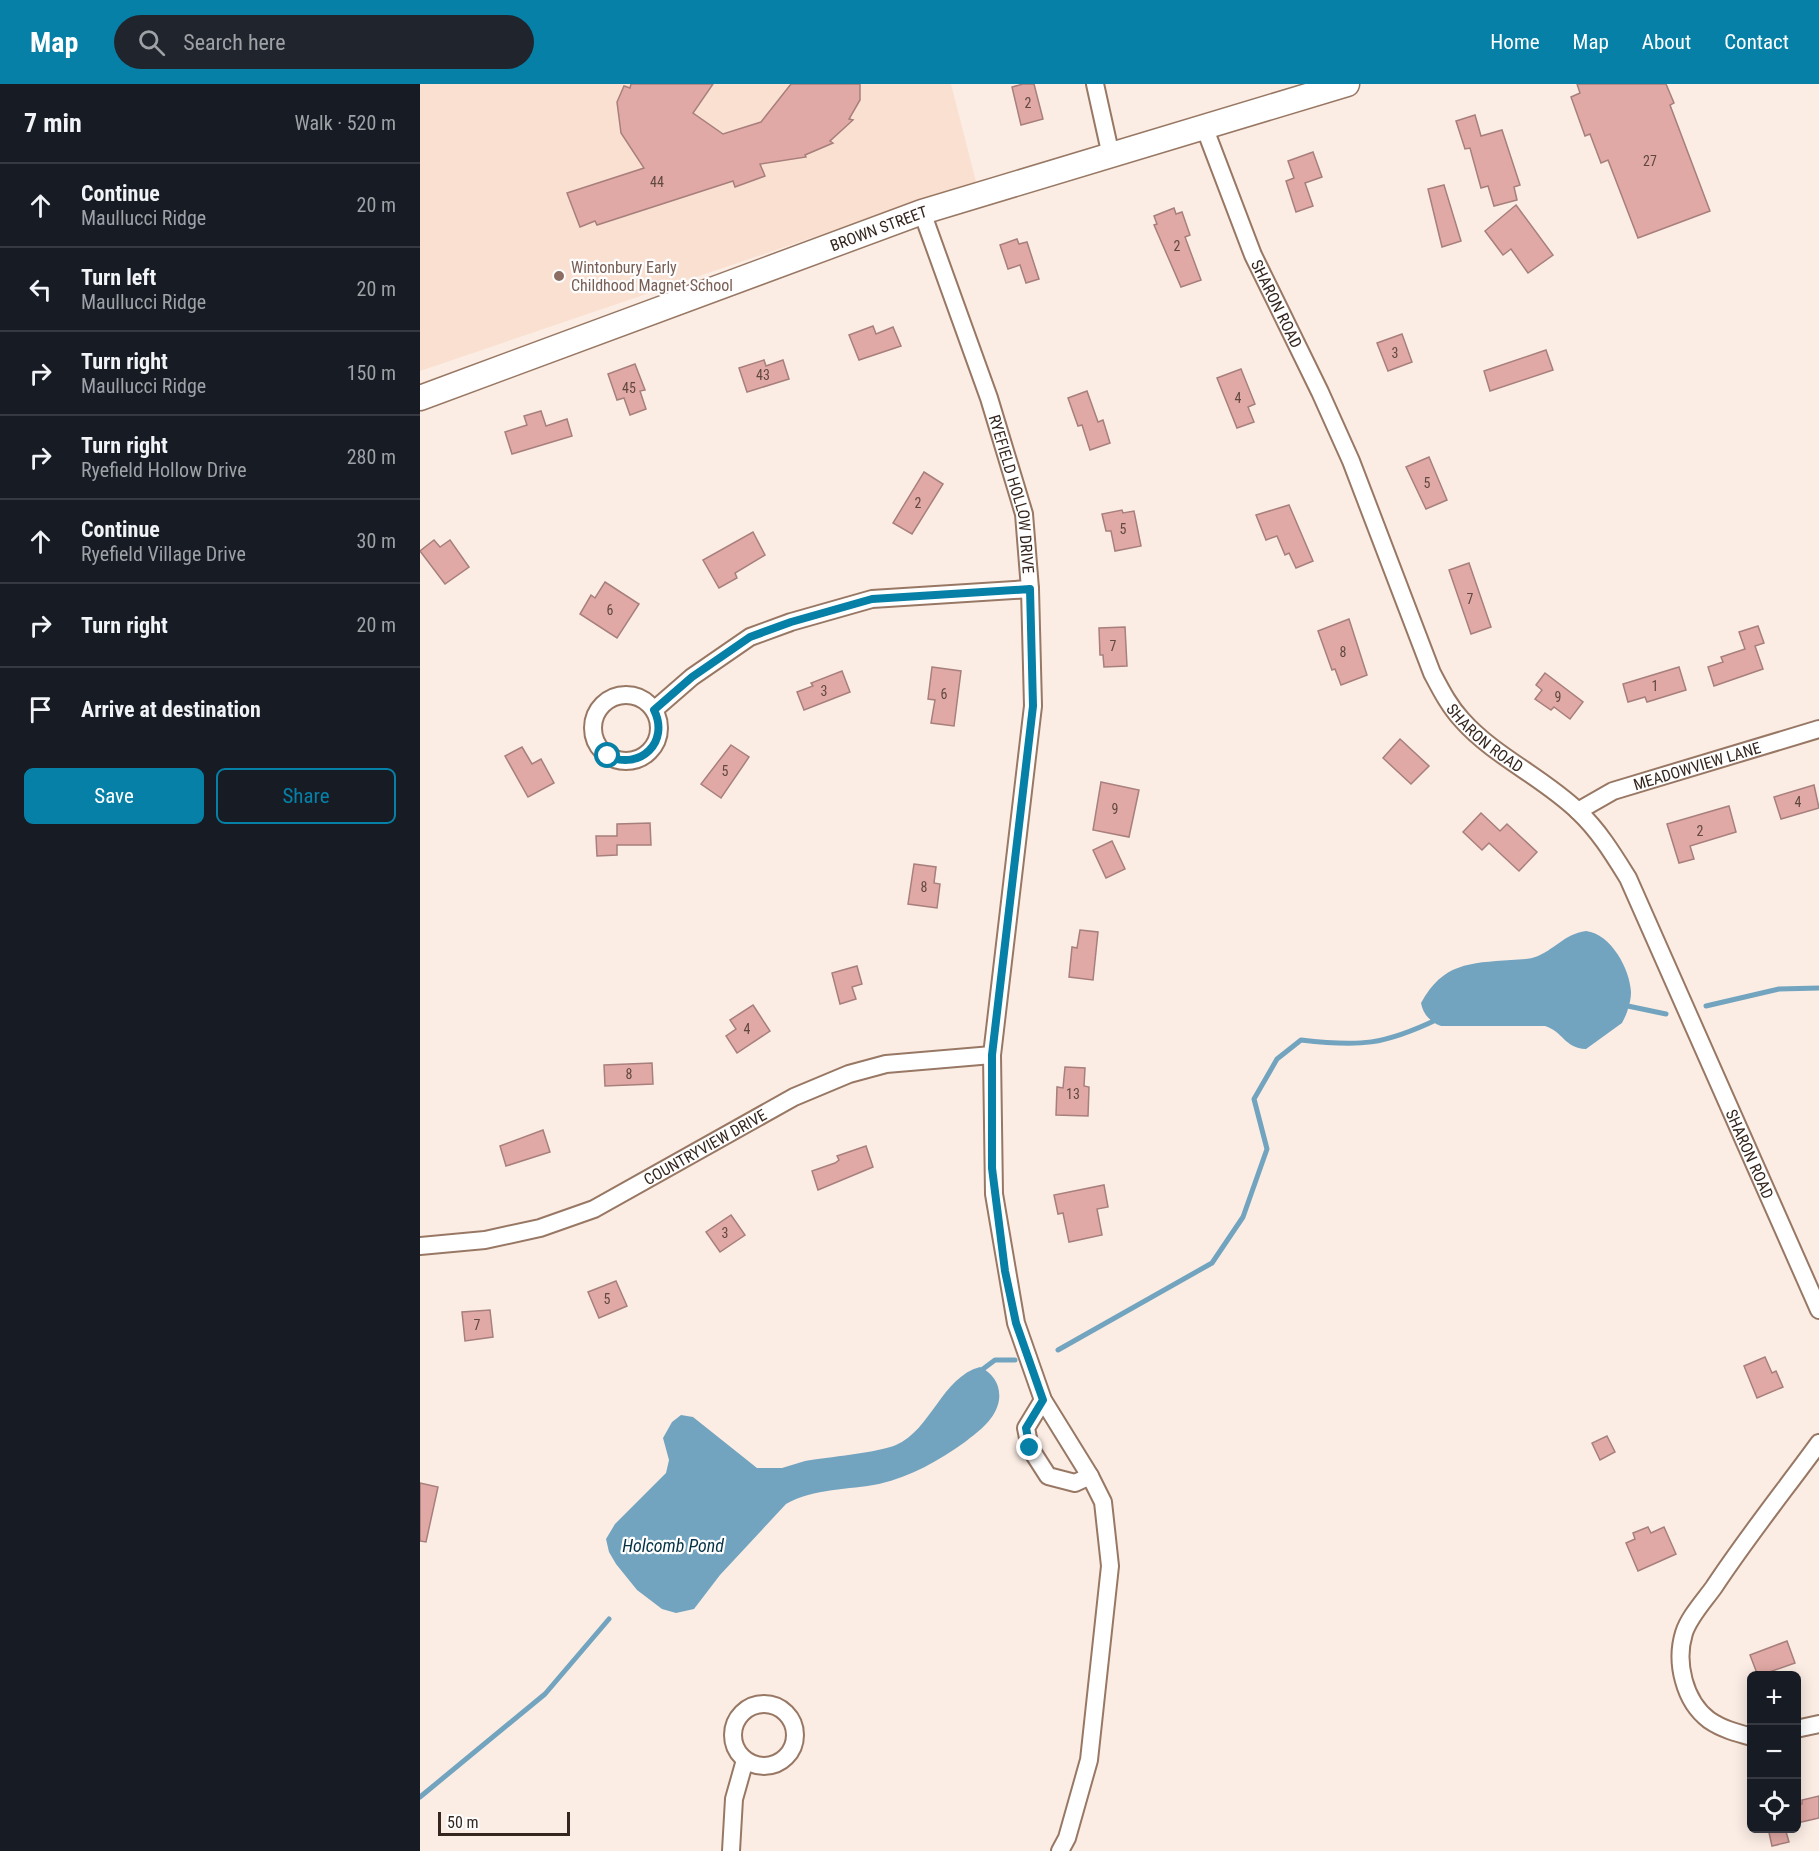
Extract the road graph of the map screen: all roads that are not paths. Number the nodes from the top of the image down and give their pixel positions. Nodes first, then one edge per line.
1 (1095, 84) edge
2 (1347, 84) edge
3 (1205, 129) junction
4 (1111, 156) junction
5 (922, 212) junction
6 (420, 398) edge
7 (1030, 589) junction
8 (654, 710) junction
9 (1819, 729) edge
10 (1578, 811) junction
11 (992, 1055) junction
12 (420, 1246) edge
13 (1819, 1310) edge
14 (1043, 1400) junction
15 (1819, 1443) edge
16 (1090, 1476) junction
17 (1819, 1724) edge
18 (1801, 1729) edge
19 (1747, 1736) edge
20 (745, 1760) dead end
21 (731, 1851) edge
22 (1060, 1851) edge

1 - 4 street
2 - 3 street, BROWN STREET
3 - 4 street, BROWN STREET
3 - 10 street, SHARON ROAD
4 - 5 street, BROWN STREET
5 - 6 street, BROWN STREET
5 - 7 street, RYEFIELD HOLLOW DRIVE
7 - 8 street
7 - 11 street, RYEFIELD HOLLOW DRIVE
8 - 8 street
9 - 10 street, MEADOWVIEW LANE
10 - 13 street, SHARON ROAD
11 - 12 street, COUNTRYVIEW DRIVE
11 - 14 street, RYEFIELD HOLLOW DRIVE
14 - 16 street, RYEFIELD HOLLOW DRIVE
14 - 16 street
15 - 19 street
16 - 22 street, RYEFIELD HOLLOW DRIVE
17 - 18 street
20 - 21 street

